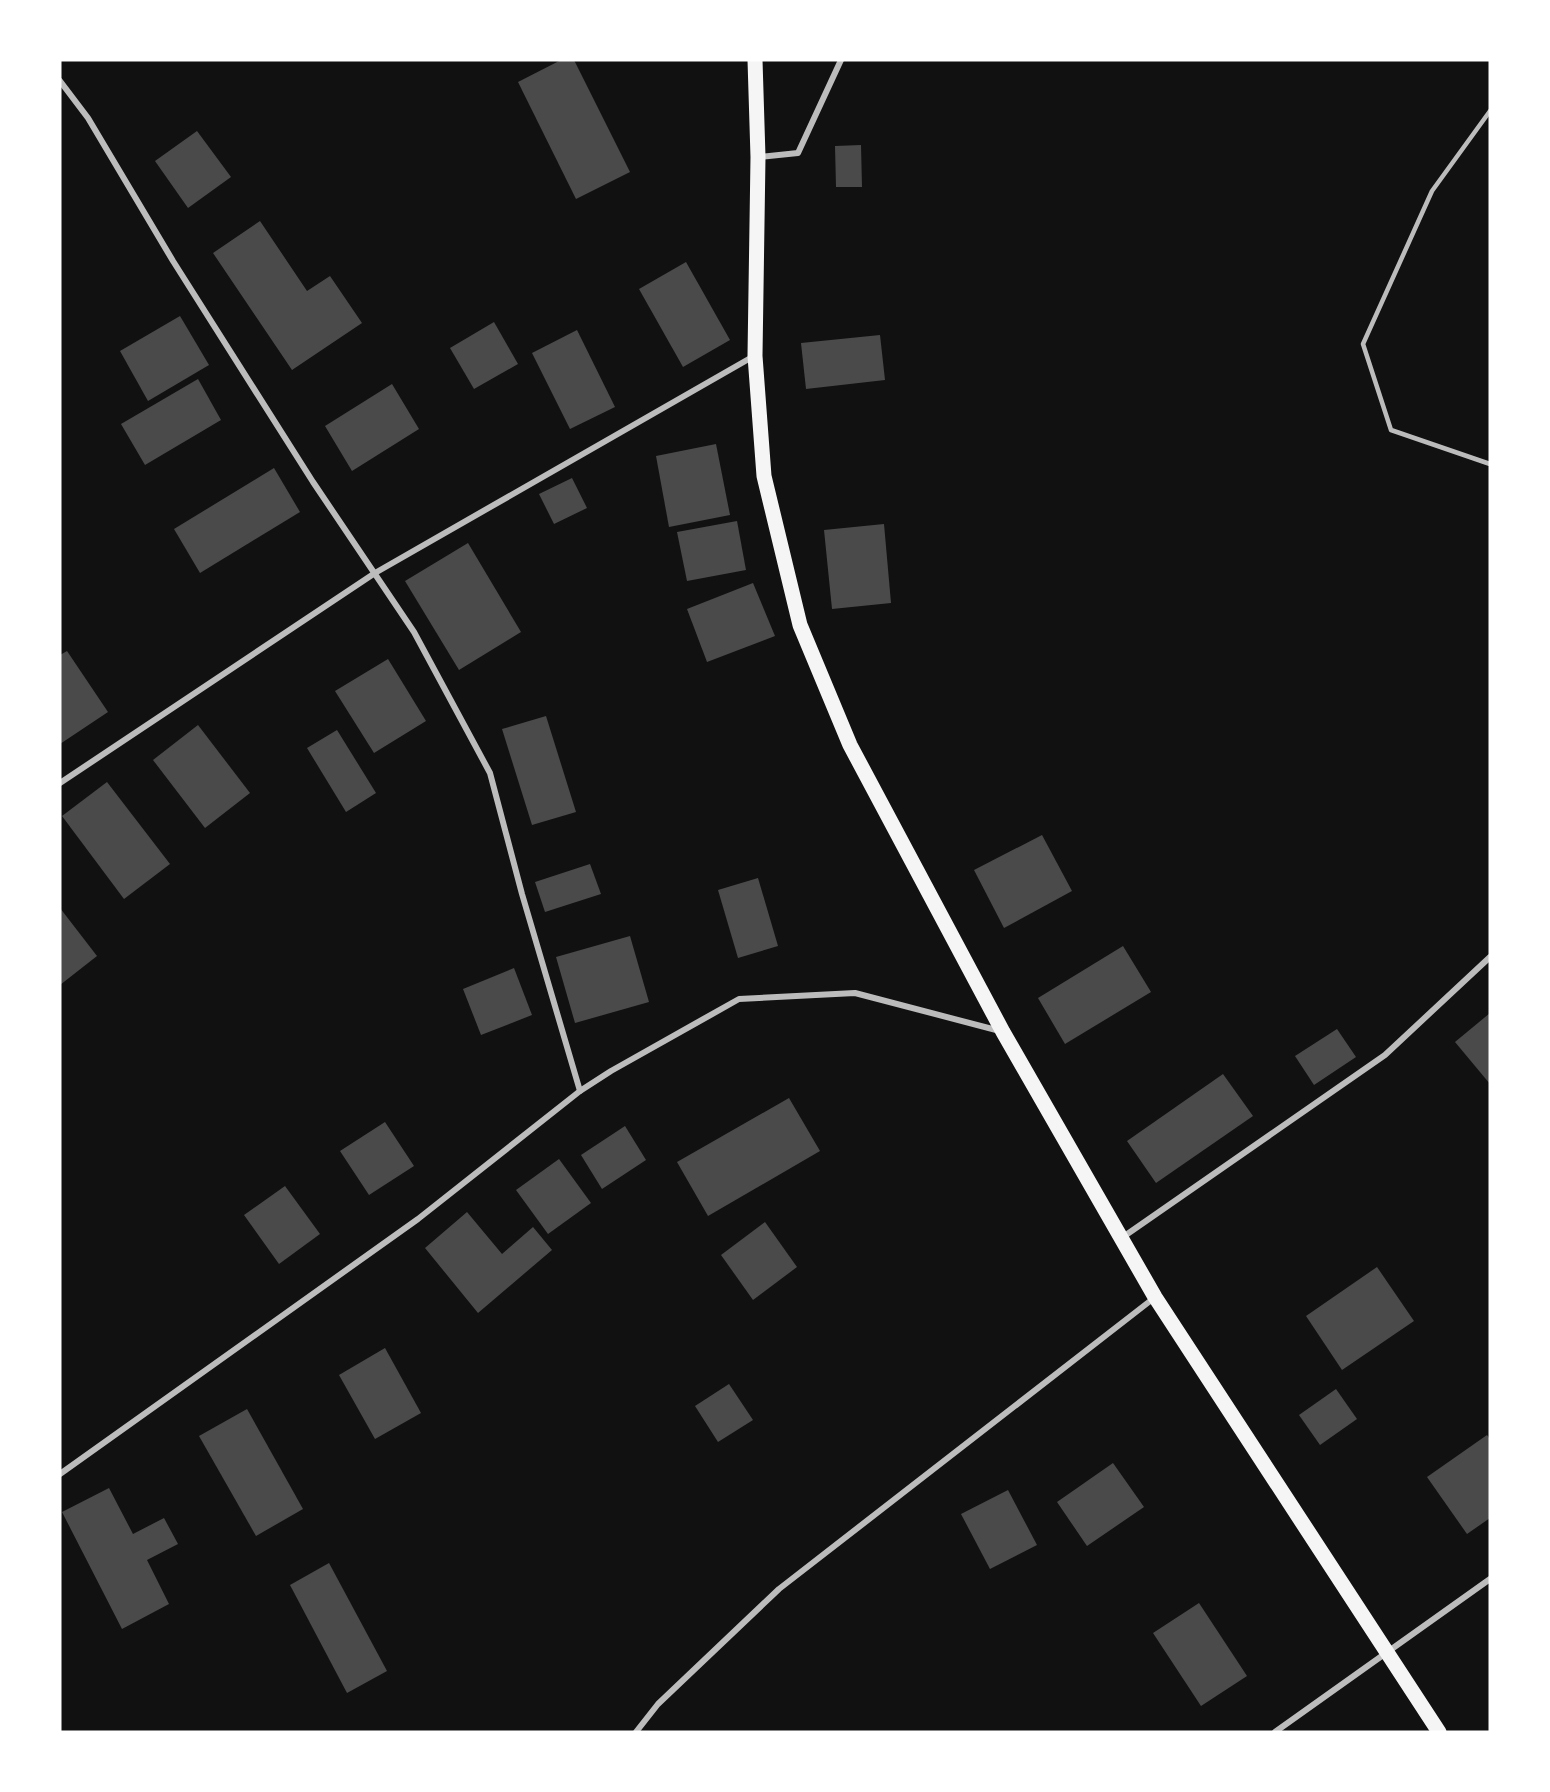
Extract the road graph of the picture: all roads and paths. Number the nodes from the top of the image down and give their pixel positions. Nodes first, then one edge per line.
1 (755, 60) edge
2 (841, 60) edge
3 (60, 81) edge
4 (1490, 111) edge
5 (758, 157) junction
6 (755, 356) junction
7 (1490, 464) edge
8 (375, 573) junction
9 (60, 783) edge
10 (1490, 957) edge
11 (1003, 1032) junction
12 (580, 1091) junction
13 (1120, 1239) junction
14 (1155, 1297) junction
15 (60, 1474) edge
16 (1490, 1579) edge
17 (1385, 1652) junction
18 (636, 1732) edge
19 (1275, 1732) edge
20 (1439, 1732) edge

1 - 5 main road
2 - 5 street
3 - 8 street
4 - 7 lane
5 - 6 main road
6 - 8 street
6 - 11 main road
8 - 9 street
8 - 12 street
10 - 13 street
11 - 12 street
11 - 13 main road
12 - 15 street
13 - 14 main road
14 - 17 main road
14 - 18 street
16 - 17 street
17 - 19 street
17 - 20 main road

